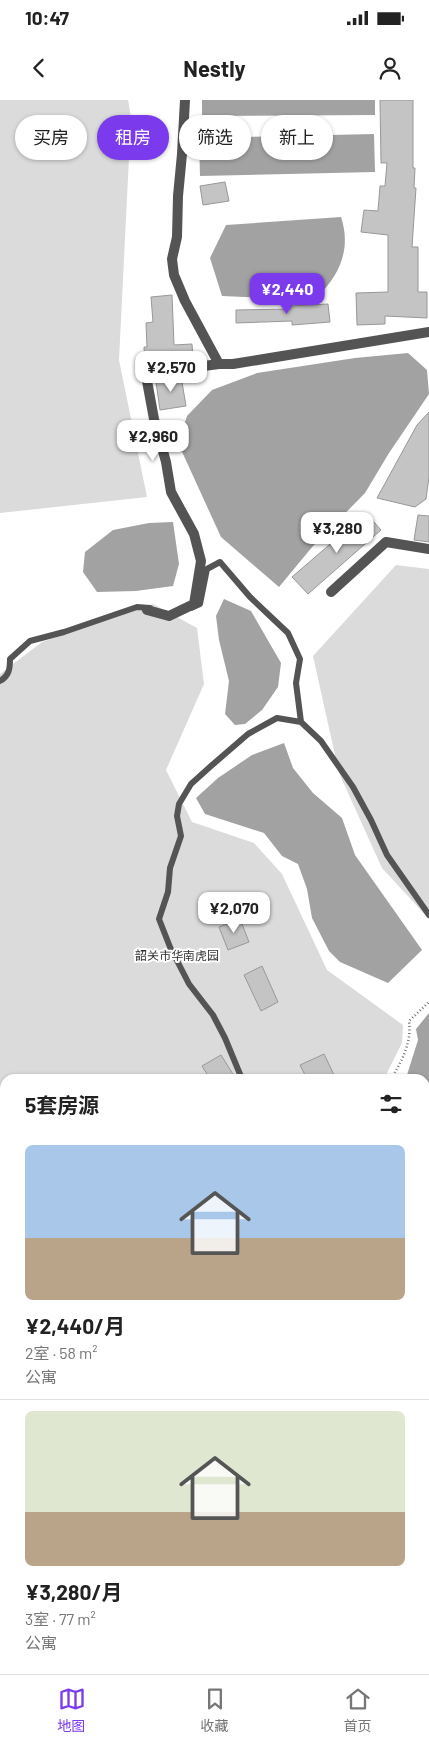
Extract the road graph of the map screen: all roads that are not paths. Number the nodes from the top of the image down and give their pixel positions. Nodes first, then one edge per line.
1 (185, 100) edge
2 (429, 332) edge
3 (219, 364) junction
4 (429, 549) edge
5 (331, 592) dead end
6 (146, 610) dead end
7 (181, 610) junction
8 (0, 681) edge
9 (301, 722) junction
10 (429, 915) edge
11 (240, 1074) edge

1 - 3 street
2 - 3 street
3 - 7 street
4 - 5 street
6 - 7 street
7 - 8 lane
7 - 9 lane
9 - 10 lane
9 - 11 lane

